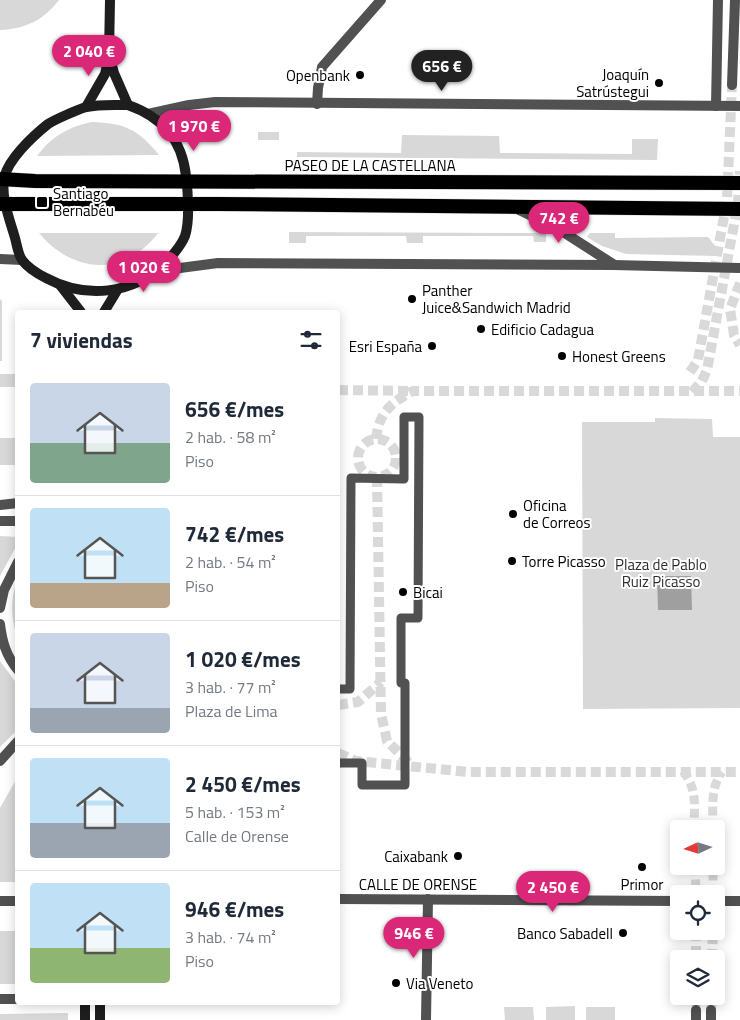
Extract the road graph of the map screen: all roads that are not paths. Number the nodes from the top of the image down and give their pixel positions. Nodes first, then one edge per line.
1 (110, 0) edge
2 (381, 0) edge
3 (718, 0) edge
4 (734, 0) edge
5 (109, 54) junction
6 (732, 85) tunnel mouth
7 (317, 104) junction
8 (128, 105) junction
9 (716, 106) junction
10 (740, 106) edge
11 (86, 108) junction
12 (148, 114) junction
13 (2, 179) edge
14 (187, 180) junction
15 (740, 184) edge
16 (3, 204) edge
17 (188, 204) junction
18 (514, 207) junction
19 (740, 209) edge
20 (0, 260) edge
21 (22, 260) junction
22 (613, 265) junction
23 (740, 268) edge
24 (157, 270) junction
25 (60, 285) junction
26 (118, 289) junction
27 (79, 310) edge
28 (105, 310) edge
29 (15, 503) edge
30 (0, 505) edge
31 (0, 521) edge
32 (15, 521) edge
33 (15, 568) edge
34 (0, 608) edge
35 (0, 624) edge
36 (15, 666) edge
37 (340, 689) edge
38 (15, 744) edge
39 (0, 761) edge
40 (340, 763) edge
41 (340, 899) edge
42 (428, 899) junction
43 (0, 901) edge
44 (15, 901) edge
45 (670, 901) edge
46 (725, 901) edge
47 (740, 901) edge
48 (0, 999) edge
49 (15, 999) edge
50 (85, 1005) edge
51 (100, 1005) edge
52 (85, 1020) edge
53 (100, 1020) edge
54 (426, 1020) edge

1 - 5 main road
2 - 7 street
3 - 9 street
4 - 6 street
5 - 8 main road
5 - 11 main road
7 - 9 street
7 - 12 street
8 - 11 main road
8 - 12 main road
9 - 10 street
11 - 13 main road
12 - 14 main road
13 - 14 highway, PASEO DE LA CASTELLANA
13 - 16 main road
14 - 15 highway, PASEO DE LA CASTELLANA
14 - 17 main road
16 - 17 highway
16 - 21 main road
17 - 18 highway
17 - 24 main road
18 - 19 highway
18 - 22 street
20 - 21 street
21 - 25 main road
22 - 23 street
22 - 24 street
24 - 26 main road
25 - 26 main road
25 - 27 main road
26 - 28 main road
29 - 30 street
31 - 32 street
33 - 34 street
35 - 36 street
37 - 40 street
38 - 39 street
41 - 42 street, CALLE DE ORENSE
42 - 45 street, CALLE DE ORENSE
42 - 54 street
43 - 44 street
46 - 47 street
48 - 49 street
50 - 52 main road
51 - 53 main road

